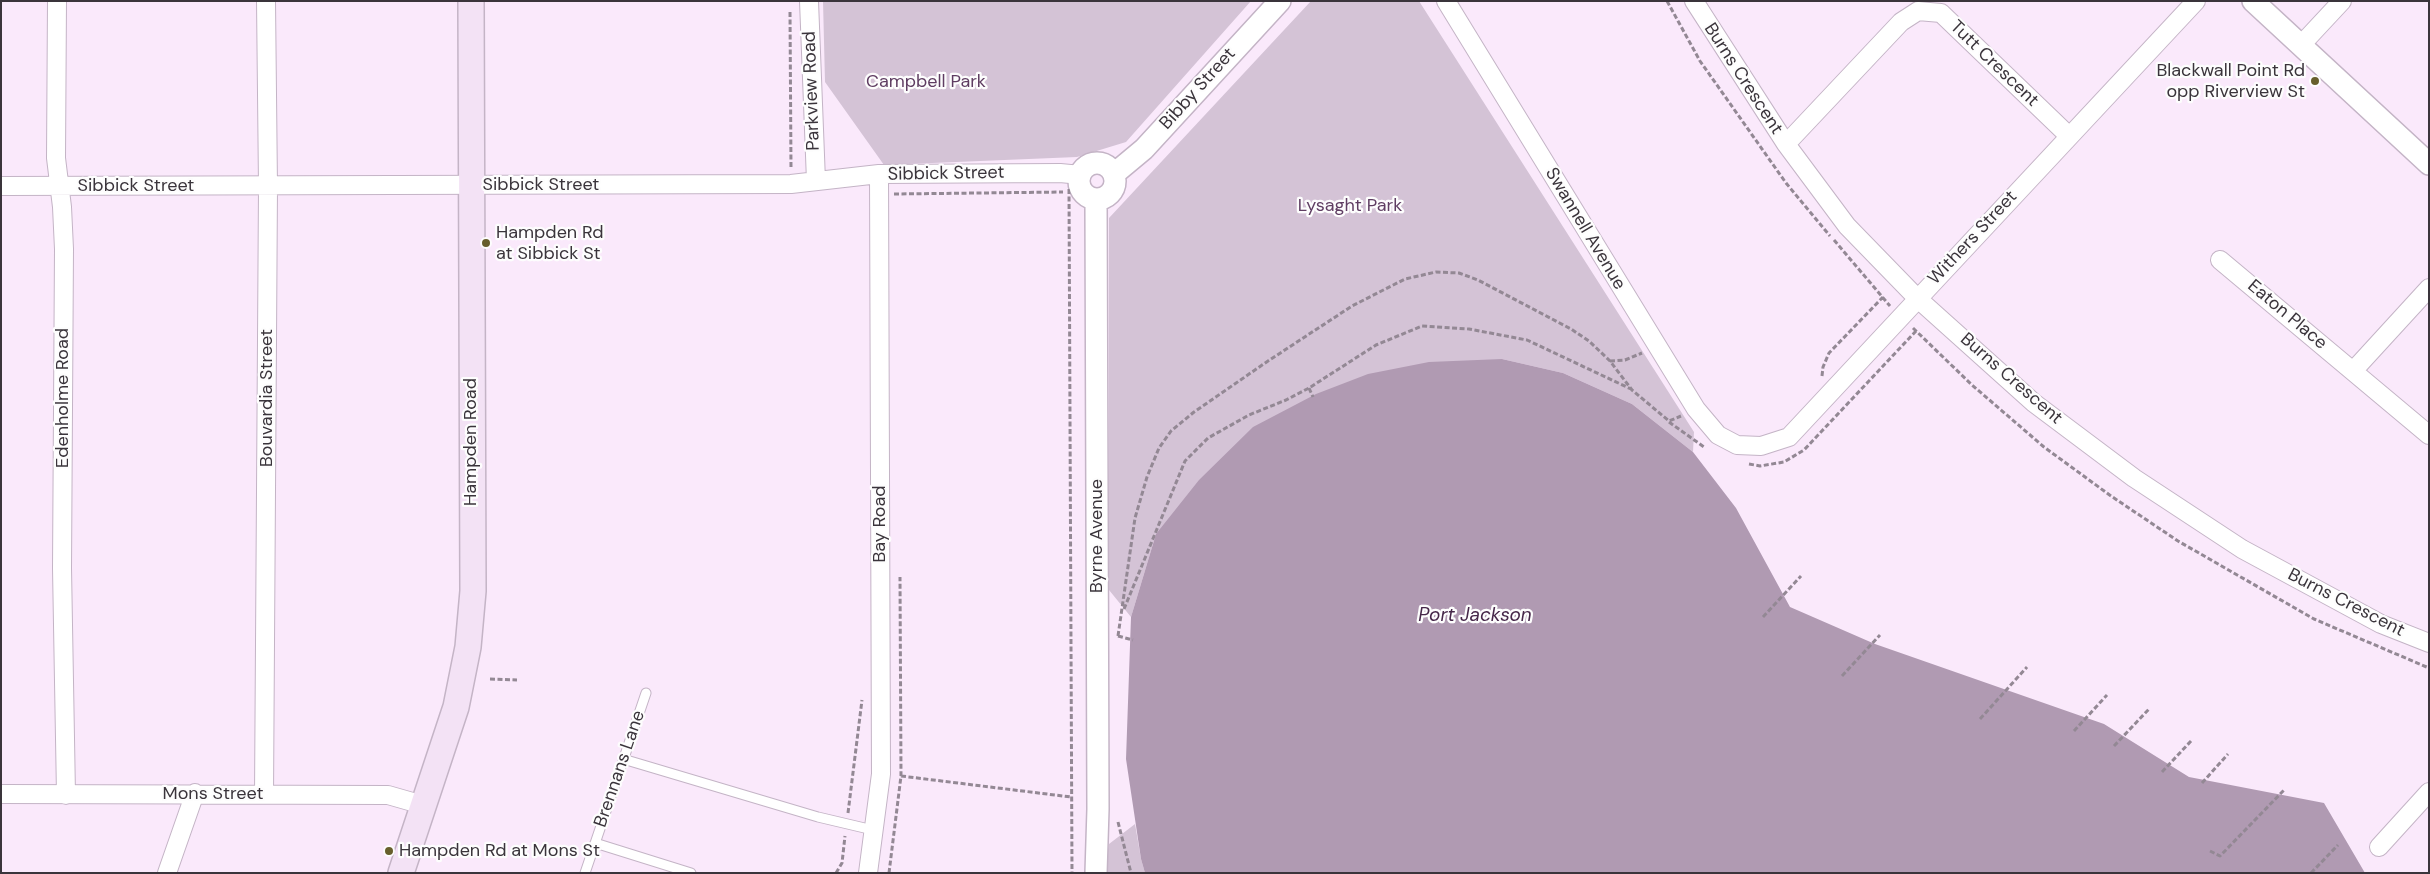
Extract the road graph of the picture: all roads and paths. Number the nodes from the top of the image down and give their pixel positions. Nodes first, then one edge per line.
1 (57, 1) edge
2 (266, 1) edge
3 (471, 1) edge
4 (809, 1) edge
5 (1280, 1) edge
6 (1446, 1) edge
7 (1694, 1) edge
8 (2196, 1) edge
9 (2253, 1) edge
10 (2342, 1) edge
11 (790, 11) dead end
12 (2301, 45) junction
13 (2069, 136) junction
14 (1786, 144) junction
15 (2429, 164) edge
16 (879, 174) junction
17 (1075, 174) junction
18 (1114, 174) junction
19 (816, 181) junction
20 (791, 184) junction
21 (470, 185) junction
22 (1, 186) edge
23 (59, 186) junction
24 (268, 186) junction
25 (1096, 199) junction
26 (2220, 260) dead end
27 (2429, 288) edge
28 (1883, 297) dead end
29 (1917, 298) junction
30 (1656, 345) junction
31 (1610, 361) junction
32 (2353, 371) junction
33 (1821, 382) dead end
34 (1309, 388) junction
35 (1632, 390) junction
36 (1313, 397) dead end
37 (1696, 410) junction
38 (2429, 435) edge
39 (1738, 445) joint
40 (1801, 576) dead end
41 (1123, 612) junction
42 (1762, 617) dead end
43 (1880, 635) dead end
44 (1118, 636) junction
45 (1133, 640) dead end
46 (1117, 643) dead end
47 (2429, 643) edge
48 (2027, 667) dead end
49 (1842, 676) dead end
50 (490, 679) dead end
51 (517, 680) dead end
52 (646, 693) dead end
53 (863, 694) dead end
54 (2107, 695) dead end
55 (2150, 709) dead end
56 (1980, 719) dead end
57 (2074, 731) dead end
58 (2191, 741) dead end
59 (2114, 746) dead end
60 (2228, 754) dead end
61 (624, 759) junction
62 (2162, 772) dead end
63 (901, 776) dead end
64 (2202, 783) dead end
65 (2286, 789) dead end
66 (2429, 792) edge
67 (195, 793) junction
68 (1, 794) edge
69 (264, 794) junction
70 (66, 795) junction
71 (1072, 797) junction
72 (423, 805) junction
73 (1118, 819) dead end
74 (846, 824) junction
75 (874, 830) junction
76 (595, 843) junction
77 (2338, 845) dead end
78 (2378, 847) dead end
79 (2210, 851) dead end
80 (167, 873) edge
81 (401, 873) edge
82 (585, 873) edge
83 (691, 873) edge
84 (836, 873) edge
85 (868, 873) edge
86 (1072, 873) edge
87 (1096, 873) edge
88 (1130, 873) edge
89 (2311, 873) edge

1 - 23 street, Edenholme Road
2 - 24 street, Bouvardia Street
3 - 21 main road, Hampden Road
4 - 19 street, Parkview Road
5 - 18 street, Bibby Street
6 - 30 street, Swannell Avenue
7 - 14 street, Burns Crescent
8 - 13 street, Withers Street
9 - 12 street
10 - 12 street
11 - 20 path
12 - 15 street
13 - 14 street, Tutt Crescent
13 - 29 street, Withers Street
14 - 29 street, Burns Crescent
16 - 17 street, Sibbick Street
16 - 19 street, Sibbick Street
16 - 75 street, Bay Road
17 - 18 street
17 - 25 street
17 - 71 path
18 - 25 street
19 - 20 street, Sibbick Street
20 - 21 street, Sibbick Street
21 - 24 street, Sibbick Street
21 - 72 main road, Hampden Road
22 - 23 street, Sibbick Street
23 - 24 street, Sibbick Street
23 - 70 street, Edenholme Road
24 - 69 street, Bouvardia Street
25 - 87 street, Byrne Avenue
26 - 32 street, Eaton Place
27 - 32 street
28 - 33 path
29 - 39 street, Withers Street
29 - 47 street, Burns Crescent
30 - 31 path
30 - 37 street, Swannell Avenue
31 - 35 path
31 - 41 path
32 - 38 street, Eaton Place
34 - 35 path
34 - 36 path
34 - 41 path
35 - 37 path
37 - 39 street, Swannell Avenue
40 - 42 path
41 - 44 path
43 - 49 path
44 - 45 path
44 - 46 path
48 - 56 path
50 - 51 path
52 - 61 lane, Brennans Lane
53 - 74 path
54 - 57 path
55 - 59 path
58 - 62 path
60 - 64 path
61 - 74 lane
61 - 76 lane, Brennans Lane
63 - 71 path
65 - 79 path
66 - 78 street
67 - 69 street, Mons Street
67 - 70 street, Mons Street
67 - 80 street
68 - 70 street, Mons Street
69 - 72 street, Mons Street
71 - 86 path
72 - 81 main road, Hampden Road
73 - 88 path
74 - 75 lane
74 - 84 path
75 - 85 street, Bay Road
76 - 82 lane, Brennans Lane
76 - 83 lane
77 - 89 path

